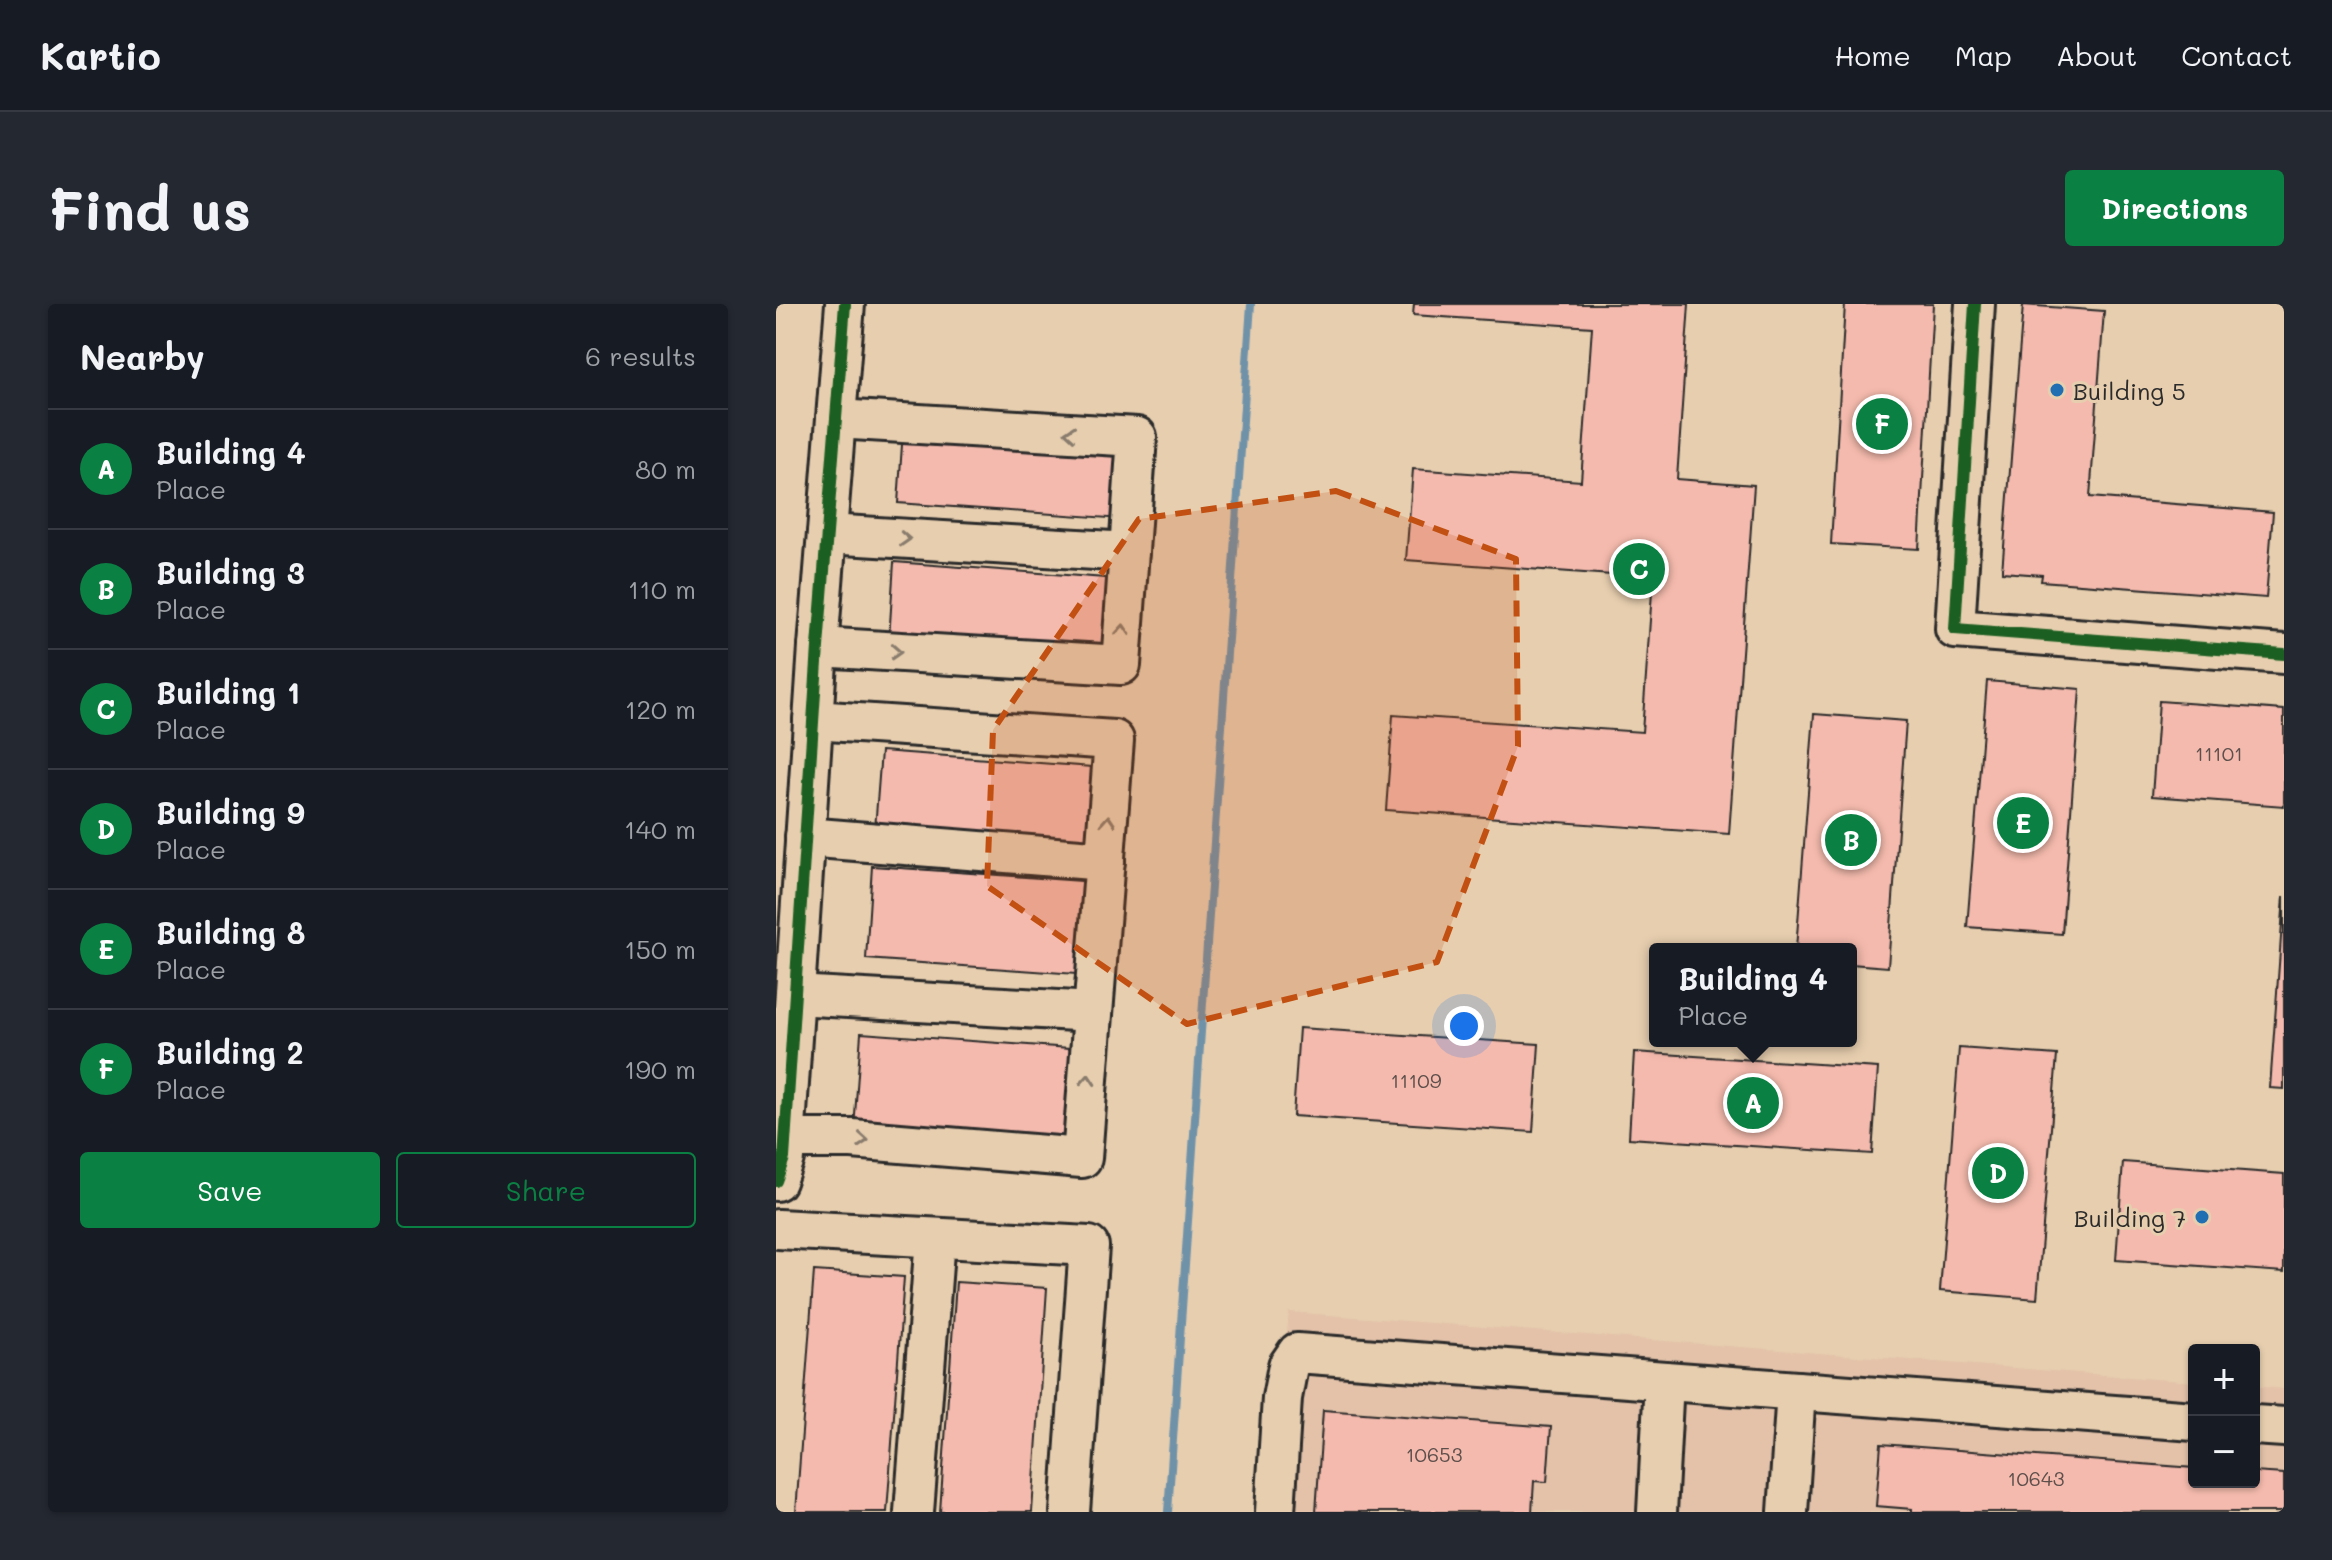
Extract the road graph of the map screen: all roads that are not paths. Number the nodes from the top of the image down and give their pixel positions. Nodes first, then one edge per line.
1 (845, 304) edge
2 (1975, 304) edge
3 (836, 419) junction
4 (827, 534) junction
5 (1129, 552) junction
6 (818, 647) junction
7 (2284, 654) edge
8 (813, 720) junction
9 (788, 850) edge
10 (1105, 861) junction
11 (795, 995) junction
12 (1093, 1012) junction
13 (785, 1139) junction
14 (776, 1181) edge
15 (777, 1237) edge
16 (935, 1238) junction
17 (1664, 1381) junction
18 (1796, 1391) junction
19 (2188, 1421) edge
20 (2260, 1425) edge
21 (2284, 1427) edge
22 (914, 1512) edge
23 (1070, 1512) edge
24 (1275, 1512) edge
25 (1657, 1512) edge
26 (1788, 1512) edge

1 - 3 street
2 - 7 street
3 - 4 street
5 -> 3 street
4 -> 5 street
4 - 6 street
6 -> 5 street
6 - 8 street
8 - 9 street
10 -> 8 street
9 - 10 street
9 - 11 street
10 - 12 street
11 - 12 street
11 - 13 street
13 -> 12 street
13 - 14 street
15 - 16 street
16 - 22 street
16 - 23 street
17 - 18 street
17 - 24 street
17 - 25 street
18 - 19 street
18 - 26 street
20 - 21 street

